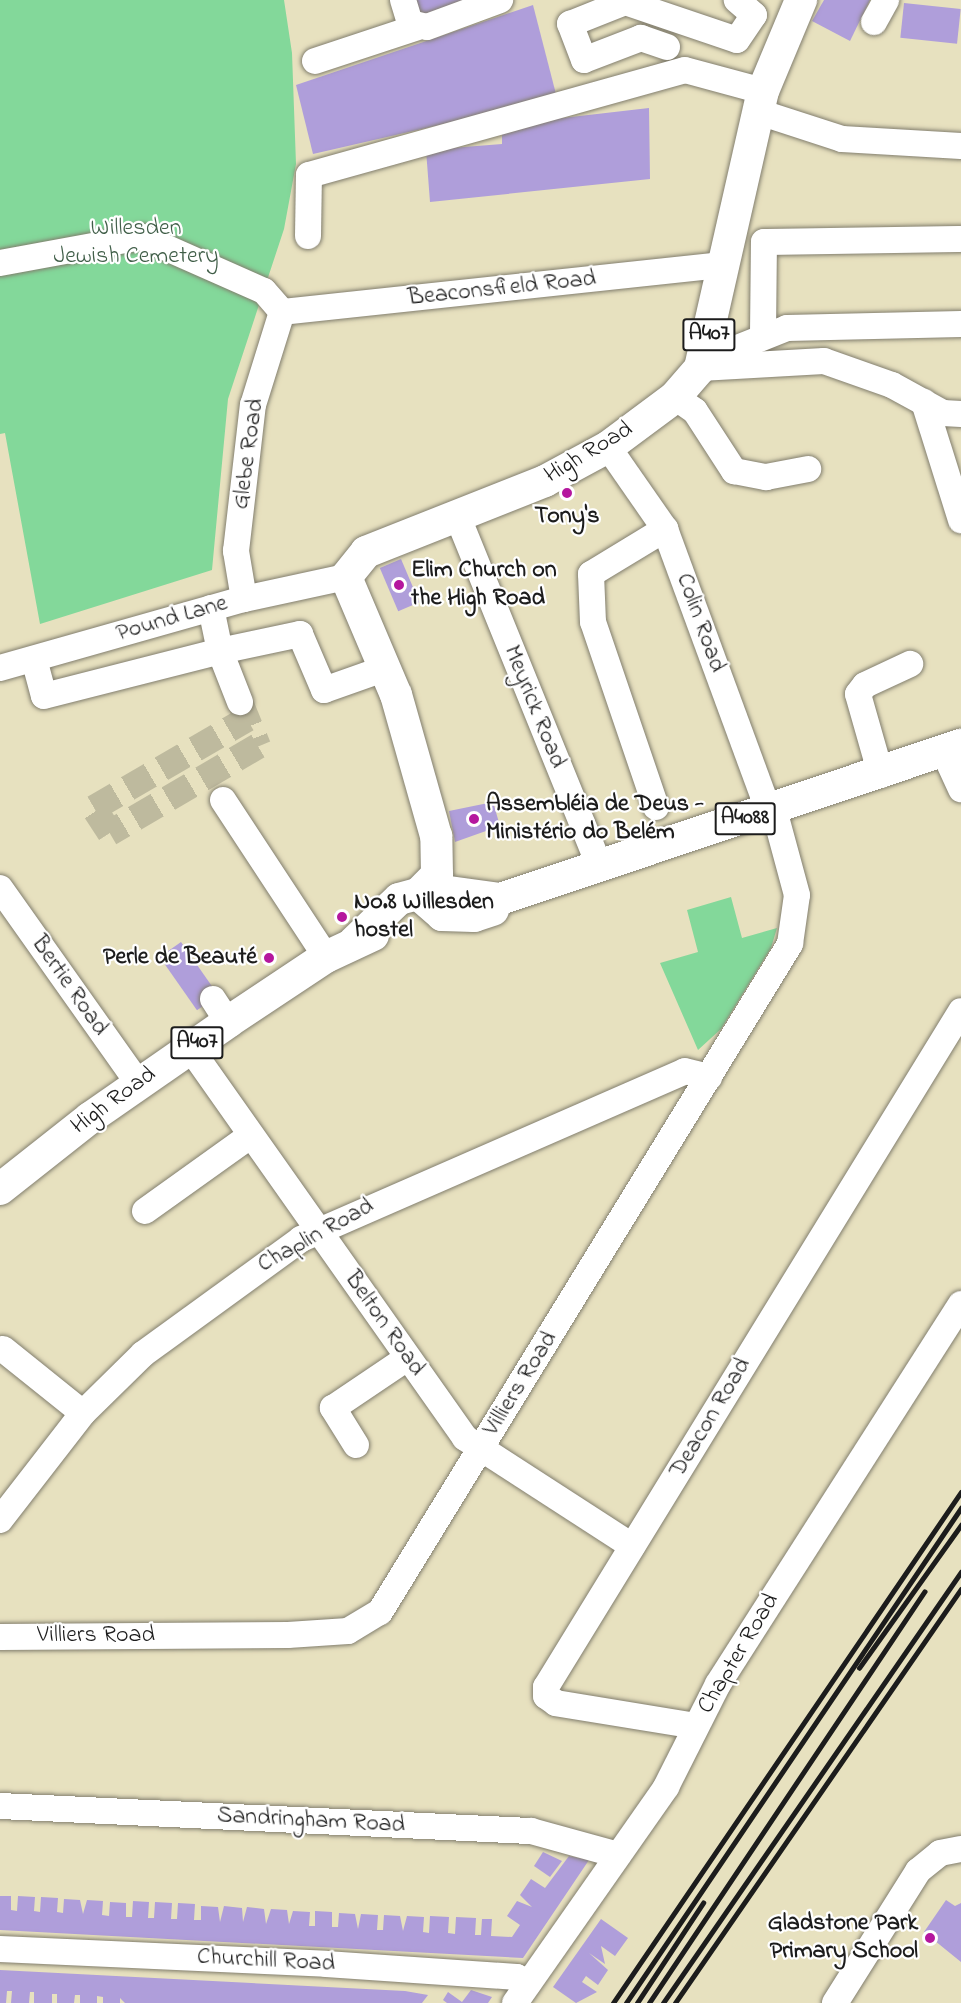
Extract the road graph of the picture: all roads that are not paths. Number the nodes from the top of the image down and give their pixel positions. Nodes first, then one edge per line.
1 (403, 0) edge
2 (500, 0) edge
3 (737, 0) edge
4 (801, 0) edge
5 (625, 1) edge
6 (674, 18) junction
7 (418, 27) junction
8 (667, 47) junction
9 (315, 61) dead end
10 (685, 70) junction
11 (761, 101) junction
12 (961, 146) edge
13 (308, 236) dead end
14 (961, 239) edge
15 (0, 263) edge
16 (721, 265) junction
17 (282, 312) junction
18 (961, 324) edge
19 (764, 334) junction
20 (703, 358) junction
21 (675, 397) junction
22 (924, 402) junction
23 (961, 414) edge
24 (608, 447) junction
25 (808, 469) dead end
26 (457, 515) junction
27 (961, 520) edge
28 (665, 529) junction
29 (346, 577) junction
30 (244, 600) junction
31 (211, 608) junction
32 (220, 651) junction
33 (34, 659) junction
34 (910, 664) dead end
35 (0, 668) edge
36 (386, 668) junction
37 (240, 702) tunnel mouth
38 (952, 748) edge
39 (881, 775) junction
40 (961, 789) edge
41 (223, 800) dead end
42 (656, 807) dead end
43 (771, 810) junction
44 (598, 864) junction
45 (0, 888) edge
46 (418, 894) junction
47 (326, 957) junction
48 (961, 1011) edge
49 (190, 1048) junction
50 (709, 1077) junction
51 (138, 1083) junction
52 (251, 1135) junction
53 (0, 1189) edge
54 (145, 1210) dead end
55 (318, 1230) junction
56 (961, 1304) edge
57 (3, 1348) dead end
58 (407, 1358) junction
59 (83, 1413) junction
60 (356, 1444) dead end
61 (480, 1451) junction
62 (0, 1521) edge
63 (632, 1546) junction
64 (0, 1637) edge
65 (696, 1726) junction
66 (0, 1806) edge
67 (961, 1849) edge
68 (618, 1856) junction
69 (0, 1949) edge
70 (522, 1993) edge
71 (835, 2003) edge

1 - 7 street
2 - 7 street
3 - 6 street
4 - 11 main road, A407
5 - 6 street
5 - 8 street
6 - 8 street
7 - 9 street
8 - 10 street
10 - 11 street
10 - 13 street
11 - 12 street
11 - 16 main road, A407
14 - 19 street
15 - 17 street
16 - 17 street, Beaconsfield Road
16 - 20 main road, A407
17 - 30 street, Glebe Road
18 - 19 street
19 - 20 street
20 - 21 main road, High Road / A407
20 - 22 street
21 - 24 main road, High Road / A407
21 - 25 street
22 - 23 street
22 - 27 street
24 - 26 main road, High Road / A407
24 - 28 street, Colin Road
26 - 29 main road, High Road / A407
26 - 44 street, Meyrick Road
28 - 42 street
28 - 43 street, Colin Road
29 - 30 street, Pound Lane
29 - 36 main road, High Road / A407
30 - 31 street, Pound Lane
31 - 32 street
31 - 33 street, Pound Lane
32 - 33 street
32 - 36 street
32 - 37 street
33 - 35 street, Pound Lane
34 - 39 street
36 - 46 main road, High Road / A407
38 - 39 main road, A4088
38 - 40 street
39 - 43 main road, A4088
41 - 47 street
43 - 44 main road, A4088
43 - 50 street, Villiers Road
44 - 46 main road, A4088
45 - 51 street, Bertie Road
46 - 47 main road, High Road / A407
47 - 49 main road, High Road / A407
48 - 63 street, Deacon Road
49 - 51 main road, High Road / A407
49 - 52 street, Belton Road
50 - 55 street, Chaplin Road
50 - 61 street, Villiers Road
51 - 53 main road, High Road / A407
52 - 54 street
52 - 55 street, Belton Road
55 - 58 street, Belton Road
55 - 59 street, Chaplin Road
56 - 65 street, Chapter Road
57 - 59 street
58 - 60 street
58 - 61 street, Belton Road
59 - 62 street, Chaplin Road
61 - 63 street, Belton Road
61 - 64 street, Villiers Road
63 - 65 street, Deacon Road
65 - 68 street, Chapter Road
66 - 68 street, Sandringham Road
67 - 71 street
68 - 70 street, Chapter Road
69 - 70 street, Churchill Road

